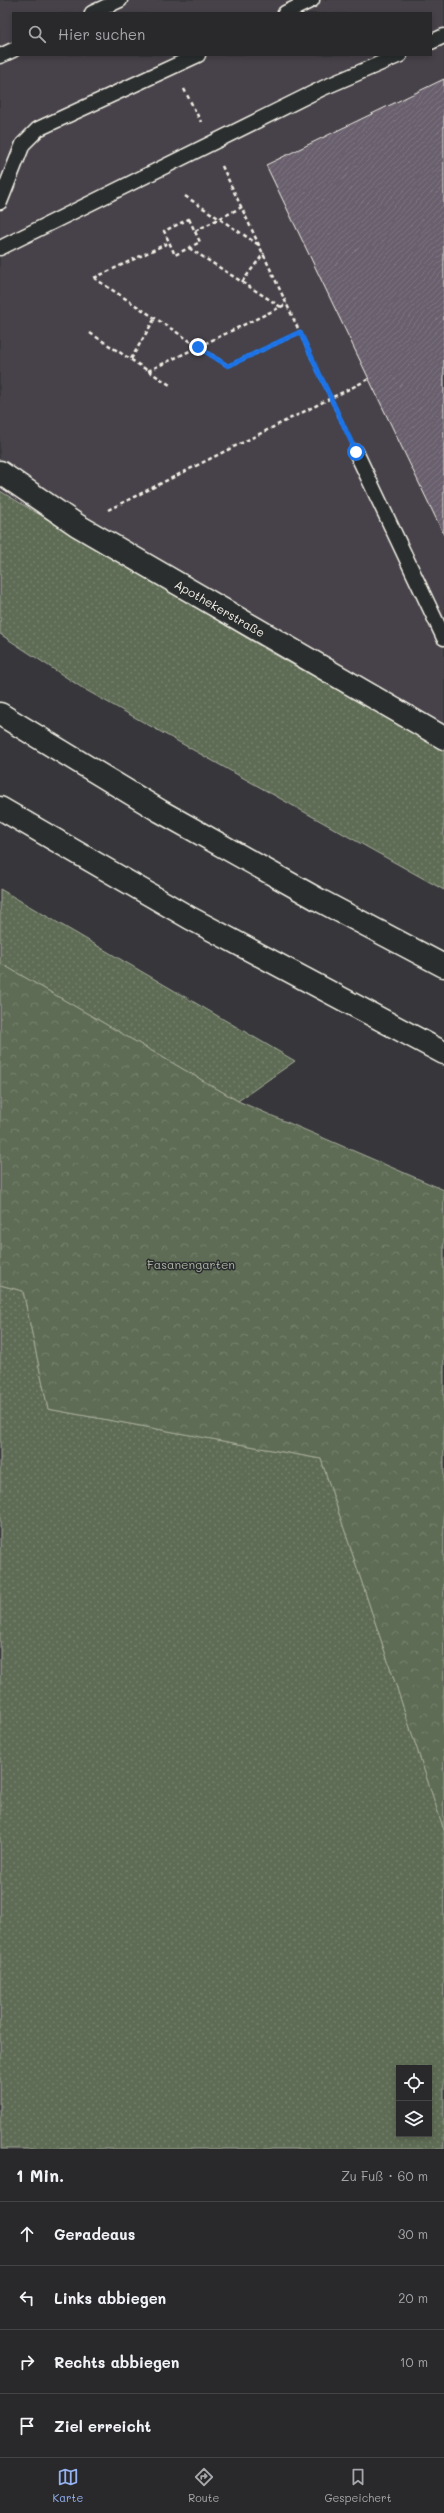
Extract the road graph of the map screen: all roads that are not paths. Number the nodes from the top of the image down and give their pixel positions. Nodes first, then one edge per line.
1 (120, 0) edge
2 (312, 0) edge
3 (94, 12) edge
4 (287, 12) edge
5 (444, 36) edge
6 (432, 42) edge
7 (12, 50) edge
8 (0, 56) edge
9 (196, 56) edge
10 (398, 56) edge
11 (0, 202) edge
12 (0, 248) edge
13 (356, 452) road end
14 (0, 472) edge
15 (444, 638) edge
16 (0, 714) edge
17 (442, 734) edge
18 (0, 808) edge
19 (444, 966) edge
20 (444, 1053) edge

1 - 3 lane
2 - 4 lane
5 - 6 lane
7 - 8 lane
9 - 11 lane
10 - 12 lane
13 - 15 lane
14 - 17 main road, Apothekerstraße
16 - 19 main road
18 - 20 main road

